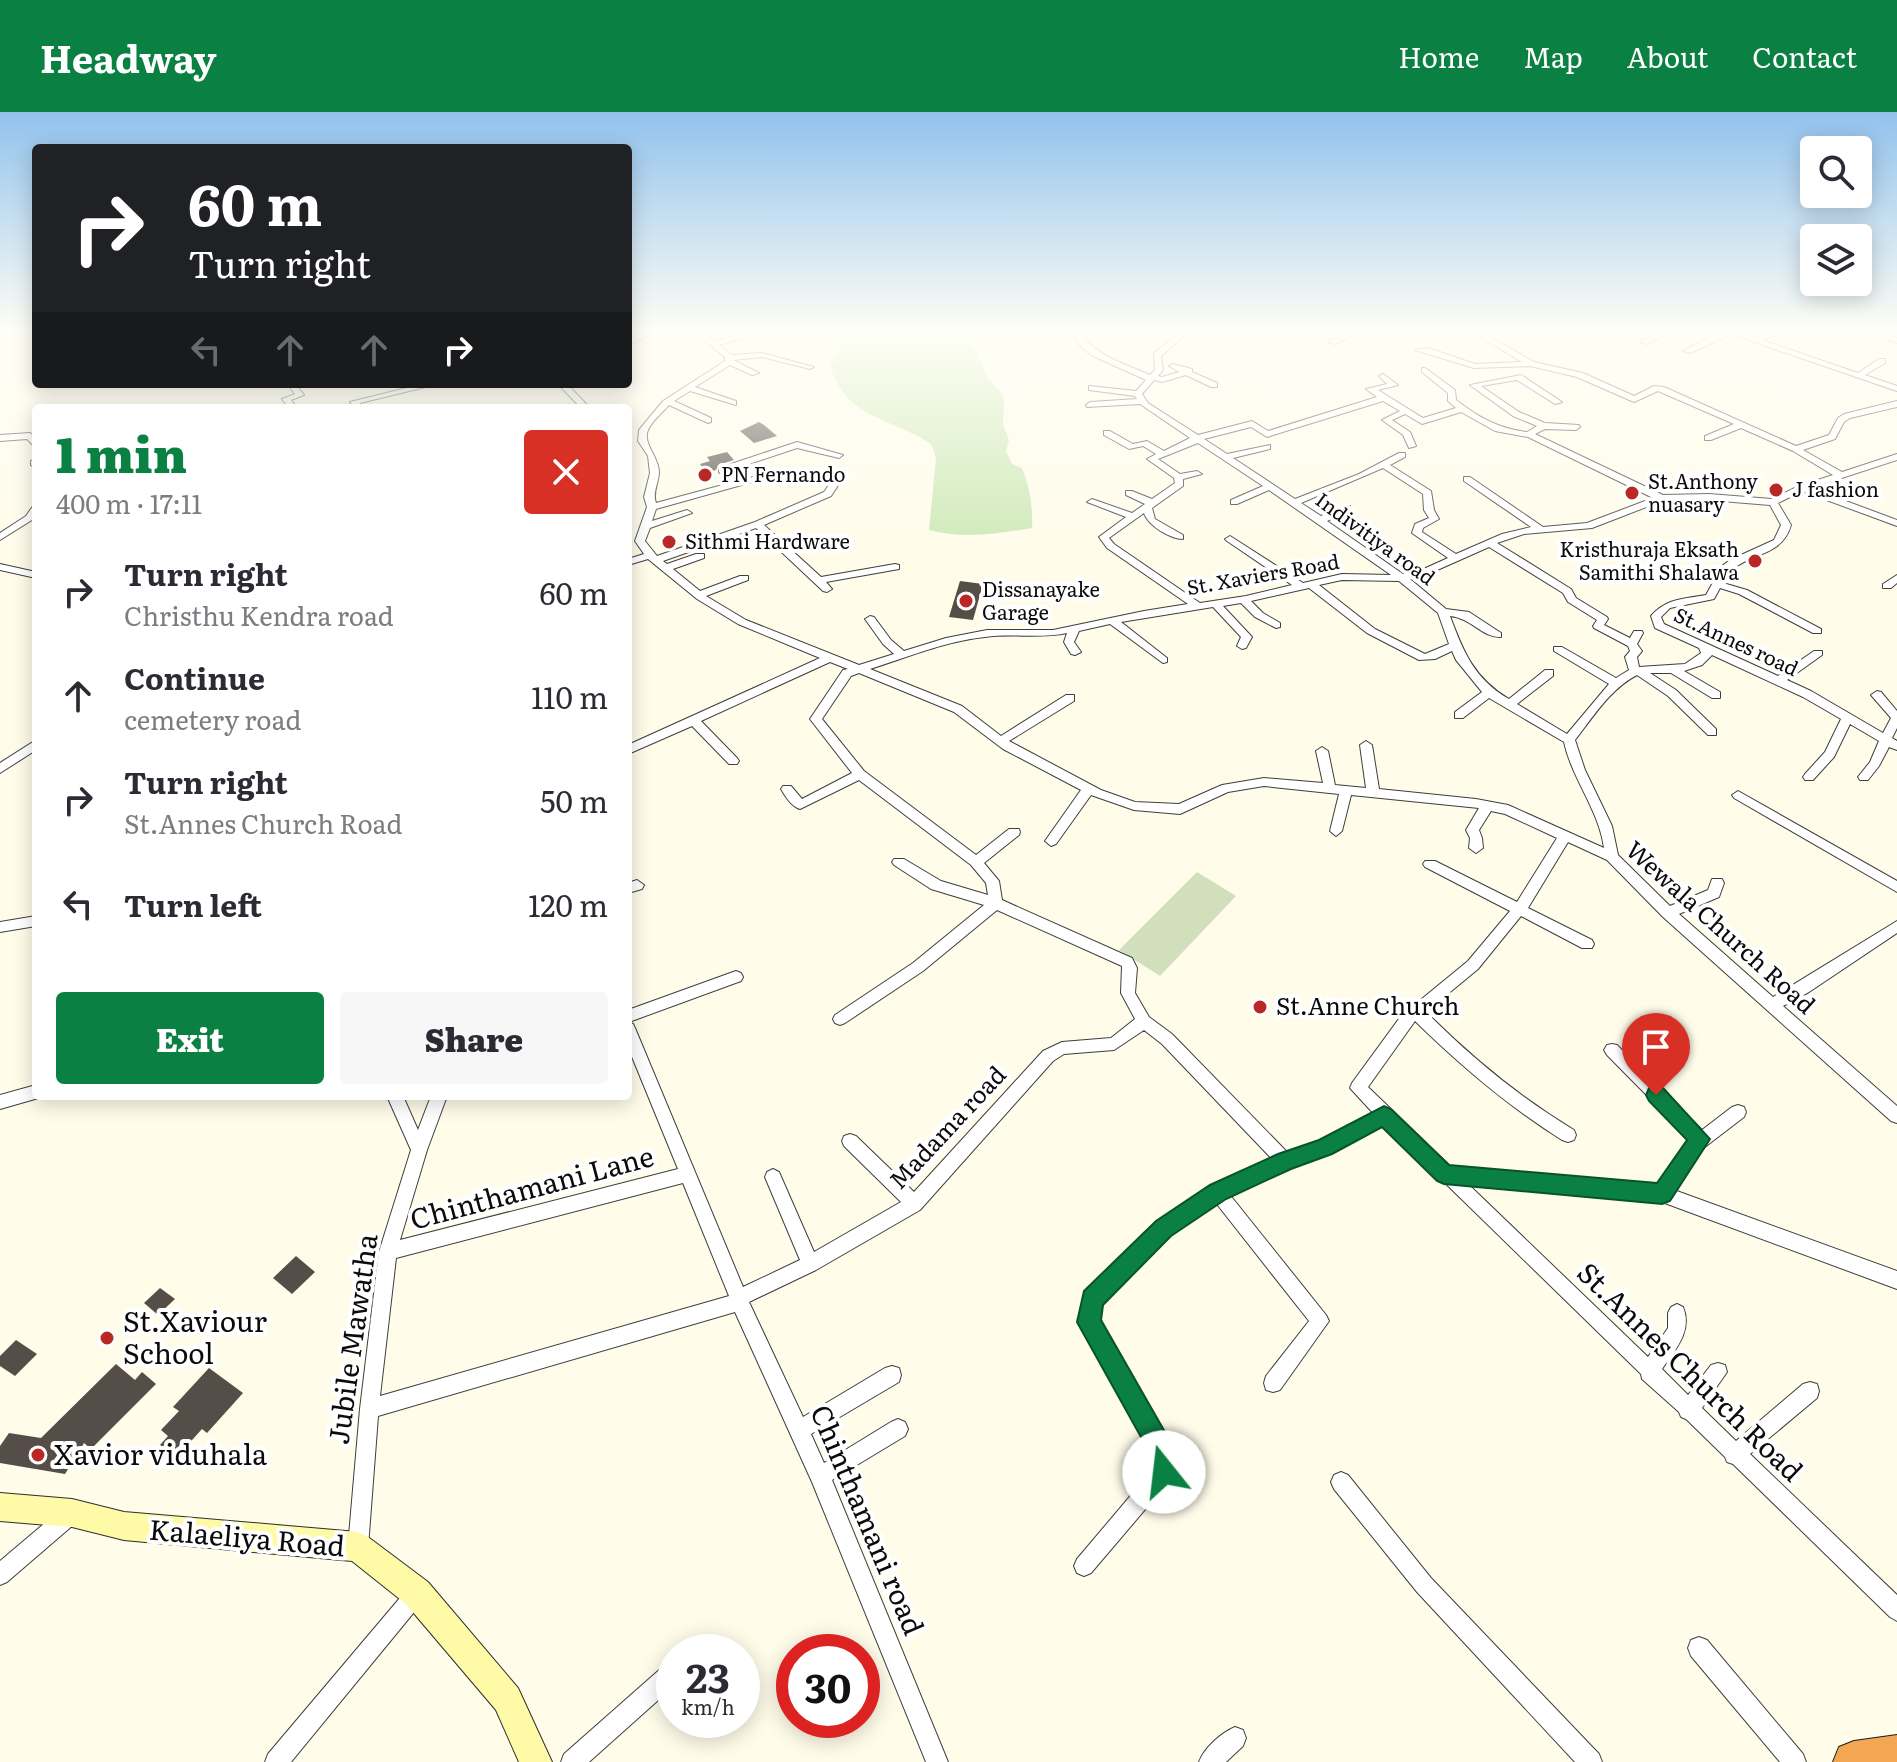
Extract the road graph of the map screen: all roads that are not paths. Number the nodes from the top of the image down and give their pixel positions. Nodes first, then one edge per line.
1 (663, 407) edge
2 (680, 407) edge
3 (1153, 407) edge
4 (1354, 407) edge
5 (1396, 407) edge
6 (1460, 407) edge
7 (1506, 407) edge
8 (1702, 407) edge
9 (1884, 407) edge
10 (1462, 409) junction
11 (1404, 412) junction
12 (708, 420) dead end
13 (1742, 424) junction
14 (1544, 426) junction
15 (1576, 427) dead end
16 (1107, 433) dead end
17 (1530, 435) junction
18 (632, 437) edge
19 (0, 438) edge
20 (1708, 438) dead end
21 (32, 439) edge
22 (1196, 440) junction
23 (642, 441) junction
24 (1412, 446) dead end
25 (1267, 447) dead end
26 (1796, 449) junction
27 (1163, 454) junction
28 (839, 455) dead end
29 (1402, 455) dead end
30 (1225, 457) junction
31 (1897, 457) edge
32 (1384, 465) junction
33 (1197, 474) dead end
34 (1840, 475) junction
35 (1178, 477) junction
36 (758, 479) dead end
37 (1467, 479) dead end
38 (735, 483) junction
39 (834, 484) dead end
40 (1270, 486) junction
41 (1802, 488) junction
42 (1129, 493) dead end
43 (1661, 498) junction
44 (1092, 502) dead end
45 (1234, 502) dead end
46 (1773, 502) junction
47 (1293, 503) junction
48 (1151, 506) junction
49 (652, 507) junction
50 (1347, 508) dead end
51 (687, 513) dead end
52 (32, 517) edge
53 (1135, 517) junction
54 (1318, 521) junction
55 (1897, 523) edge
56 (758, 524) junction
57 (645, 526) junction
58 (1540, 529) junction
59 (0, 537) edge
60 (1180, 537) dead end
61 (1230, 539) dead end
62 (1490, 543) junction
63 (700, 556) dead end
64 (653, 557) junction
65 (1455, 558) junction
66 (632, 561) edge
67 (0, 567) edge
68 (895, 567) dead end
69 (666, 568) junction
70 (32, 574) edge
71 (1401, 577) junction
72 (744, 578) dead end
73 (1897, 578) edge
74 (817, 581) junction
75 (1305, 584) junction
76 (1717, 584) junction
77 (1887, 586) dead end
78 (827, 589) dead end
79 (699, 595) junction
80 (1243, 599) junction
81 (1215, 603) junction
82 (1196, 605) junction
83 (1443, 612) junction
84 (870, 619) dead end
85 (1113, 621) junction
86 (1276, 625) dead end
87 (1074, 630) junction
88 (1817, 631) dead end
89 (1497, 635) dead end
90 (1242, 646) dead end
91 (1454, 646) junction
92 (1704, 648) junction
93 (1558, 649) dead end
94 (1075, 652) dead end
95 (1818, 653) dead end
96 (900, 654) junction
97 (831, 657) junction
98 (1163, 660) dead end
99 (861, 669) junction
100 (1674, 670) junction
101 (1637, 671) junction
102 (1549, 673) dead end
103 (1777, 682) junction
104 (1617, 684) junction
105 (1489, 693) junction
106 (1716, 695) dead end
107 (1877, 695) dead end
108 (1070, 698) dead end
109 (1509, 705) junction
110 (1459, 715) dead end
111 (1848, 717) junction
112 (1897, 718) edge
113 (693, 720) junction
114 (1712, 732) dead end
115 (1884, 739) junction
116 (1569, 740) junction
117 (1001, 741) junction
118 (1366, 745) dead end
119 (1897, 746) edge
120 (32, 747) edge
121 (632, 748) edge
122 (1322, 751) dead end
123 (733, 761) dead end
124 (0, 769) edge
125 (860, 774) junction
126 (1809, 777) dead end
127 (1864, 777) dead end
128 (1330, 788) junction
129 (787, 789) dead end
130 (1089, 789) junction
131 (1346, 790) junction
132 (1373, 793) junction
133 (1738, 795) dead end
134 (1487, 806) junction
135 (1336, 831) dead end
136 (1014, 832) dead end
137 (1565, 836) junction
138 (1051, 841) dead end
139 (1476, 848) dead end
140 (1612, 857) junction
141 (899, 862) dead end
142 (976, 862) junction
143 (1430, 864) dead end
144 (1717, 883) dead end
145 (1897, 887) edge
146 (996, 903) junction
147 (1520, 908) junction
148 (1668, 913) junction
149 (32, 922) edge
150 (1897, 926) edge
151 (0, 927) edge
152 (1587, 944) dead end
153 (736, 977) dead end
154 (1772, 1005) junction
155 (1415, 1011) junction
156 (632, 1015) edge
157 (840, 1019) dead end
158 (1144, 1021) junction
159 (632, 1038) edge
160 (1612, 1050) dead end
161 (32, 1093) edge
162 (397, 1100) edge
163 (438, 1100) edge
164 (0, 1102) edge
165 (1738, 1112) dead end
166 (1384, 1115) junction
167 (1897, 1116) edge
168 (1568, 1135) dead end
169 (1700, 1139) junction
170 (850, 1141) dead end
171 (419, 1150) junction
172 (1285, 1161) junction
173 (689, 1174) junction
174 (1444, 1174) junction
175 (773, 1177) dead end
176 (1218, 1192) junction
177 (1662, 1194) junction
178 (914, 1204) junction
179 (388, 1252) junction
180 (810, 1264) junction
181 (1897, 1280) edge
182 (740, 1300) junction
183 (1677, 1313) dead end
184 (1649, 1372) junction
185 (1718, 1372) dead end
186 (892, 1375) dead end
187 (1273, 1383) dead end
188 (1810, 1391) dead end
189 (369, 1409) junction
190 (1688, 1410) junction
191 (898, 1429) dead end
192 (800, 1430) junction
193 (1734, 1455) junction
194 (820, 1476) junction
195 (1341, 1482) dead end
196 (0, 1507) edge
197 (72, 1513) junction
198 (358, 1547) junction
199 (1084, 1566) dead end
200 (0, 1575) edge
201 (417, 1593) junction
202 (1897, 1610) edge
203 (1699, 1648) dead end
204 (656, 1688) edge
205 (1235, 1738) dead end
206 (1897, 1756) edge
207 (276, 1762) edge
208 (536, 1762) edge
209 (572, 1762) edge
210 (937, 1762) edge
211 (1210, 1762) edge
212 (1591, 1762) edge
213 (1795, 1762) edge
214 (1854, 1762) edge

1 - 23 street
2 - 12 street
3 - 22 street, Indivitiya road
4 - 22 street
5 - 11 street
6 - 10 street
7 - 14 street
8 - 13 street
9 - 26 street
10 - 11 street
10 - 17 street
11 - 24 street
13 - 20 street
13 - 26 street
14 - 15 street
14 - 17 street
16 - 27 street
17 - 43 street
18 - 23 street
19 - 21 street
22 - 27 street
22 - 30 street, Indivitiya road
23 - 49 street
25 - 30 street
26 - 34 street
27 - 35 street
28 - 38 street
29 - 32 street
30 - 40 street, Indivitiya road
31 - 34 street
32 - 47 street
32 - 65 street
33 - 35 street
34 - 41 street
35 - 48 street
36 - 38 street
37 - 58 street
38 - 49 street
39 - 56 street
40 - 45 street
40 - 47 street, Indivitiya road
41 - 46 street
41 - 55 street
42 - 48 street
43 - 46 street, St. Xaviers Road
43 - 58 street, St. Xaviers Road
44 - 53 street
46 - 76 street, St.Annes road
47 - 54 street, Indivitiya road
48 - 53 street
48 - 60 street
49 - 57 street
50 - 54 street
51 - 57 street
52 - 59 street
53 - 82 street
54 - 71 street, Indivitiya road
56 - 64 street
56 - 74 street
57 - 64 street
58 - 62 street, St. Xaviers Road
61 - 75 street
62 - 65 street, St. Xaviers Road
62 - 101 street
63 - 69 street
64 - 66 street
64 - 69 street, Wewala Church Road
65 - 71 street, St. Xaviers Road
67 - 70 street
68 - 74 street
69 - 79 street, Wewala Church Road
71 - 75 street, St. Xaviers Road
71 - 83 street, Indivitiya road
72 - 79 street
73 - 77 street
74 - 78 street
75 - 80 street, St. Xaviers Road
75 - 91 street
76 - 88 street
76 - 92 street, St.Annes road
79 - 97 street, Wewala Church Road
80 - 81 street, St. Xaviers Road
80 - 86 street
81 - 82 street, St. Xaviers Road
81 - 90 street
82 - 85 street, St. Xaviers Road
83 - 89 street
83 - 91 street, Indivitiya road
84 - 96 street
85 - 87 street, St. Xaviers Road
85 - 98 street
87 - 94 street
87 - 96 street, St. Xaviers Road
91 - 105 street, Indivitiya road
92 - 100 street
92 - 103 street, St.Annes road
93 - 104 street
95 - 103 street
96 - 99 street, St. Xaviers Road
97 - 99 street, Wewala Church Road
97 - 113 street
99 - 117 street, Wewala Church Road
99 - 125 street
100 - 101 street
100 - 106 street
101 - 104 street
101 - 114 street
102 - 109 street
103 - 111 street, St.Annes road
104 - 116 street
105 - 109 street, Indivitiya road
105 - 110 street
107 - 112 street
108 - 117 street
109 - 116 street, Indivitiya road
111 - 115 street, St.Annes road
111 - 126 street
112 - 115 street
113 - 121 street
113 - 123 street
115 - 119 street, St.Annes road
115 - 127 street
116 - 140 street
117 - 130 street, Wewala Church Road
118 - 132 street
120 - 124 street
122 - 128 street
125 - 129 street
125 - 142 street
128 - 130 street, Wewala Church Road
128 - 131 street, Wewala Church Road
130 - 138 street
131 - 132 street, Wewala Church Road
131 - 135 street
132 - 134 street, Wewala Church Road
133 - 145 street
134 - 137 street, Wewala Church Road
134 - 139 street
136 - 142 street
137 - 140 street, Wewala Church Road
137 - 147 street
140 - 148 street, Wewala Church Road
141 - 146 street
142 - 146 street
143 - 147 street
144 - 148 street
146 - 157 street
146 - 158 street
147 - 152 street
147 - 155 street
148 - 154 street, Wewala Church Road
149 - 151 street
150 - 154 street
153 - 156 street
154 - 167 street, Wewala Church Road
155 - 166 street, St.Annes Church Road
155 - 168 street
158 - 172 street
158 - 178 street, Madama road
159 - 173 street, Chinthamani road
160 - 169 street
161 - 164 street
162 - 171 street
163 - 171 street, Jubile Mawatha
165 - 169 street
166 - 172 street
166 - 174 street, St.Annes Church Road
169 - 177 street
170 - 178 street
171 - 179 street, Jubile Mawatha
172 - 176 street
173 - 179 street, Chinthamani Lane
173 - 182 street, Chinthamani road
174 - 177 street
174 - 184 street, St.Annes Church Road
175 - 180 street
176 - 187 street
176 - 199 street
177 - 181 street
178 - 180 street, Madama road
179 - 189 street, Jubile Mawatha
180 - 182 street, Madama road
182 - 189 street, Madama road
182 - 192 street, Chinthamani road
183 - 184 street
184 - 190 street, St.Annes Church Road
185 - 190 street
186 - 192 street
188 - 193 street
189 - 198 street, Jubile Mawatha
190 - 193 street, St.Annes Church Road
191 - 194 street
192 - 194 street, Chinthamani road
193 - 202 street, St.Annes Church Road
194 - 210 street, Chinthamani road
195 - 212 street
196 - 197 street, Kalaeliya Road
197 - 198 street, Kalaeliya Road
197 - 200 street
198 - 201 street, Kalaeliya Road
201 - 207 street
201 - 208 street, Kalaeliya Road
203 - 213 street
204 - 209 street
205 - 211 street
206 - 214 highway

